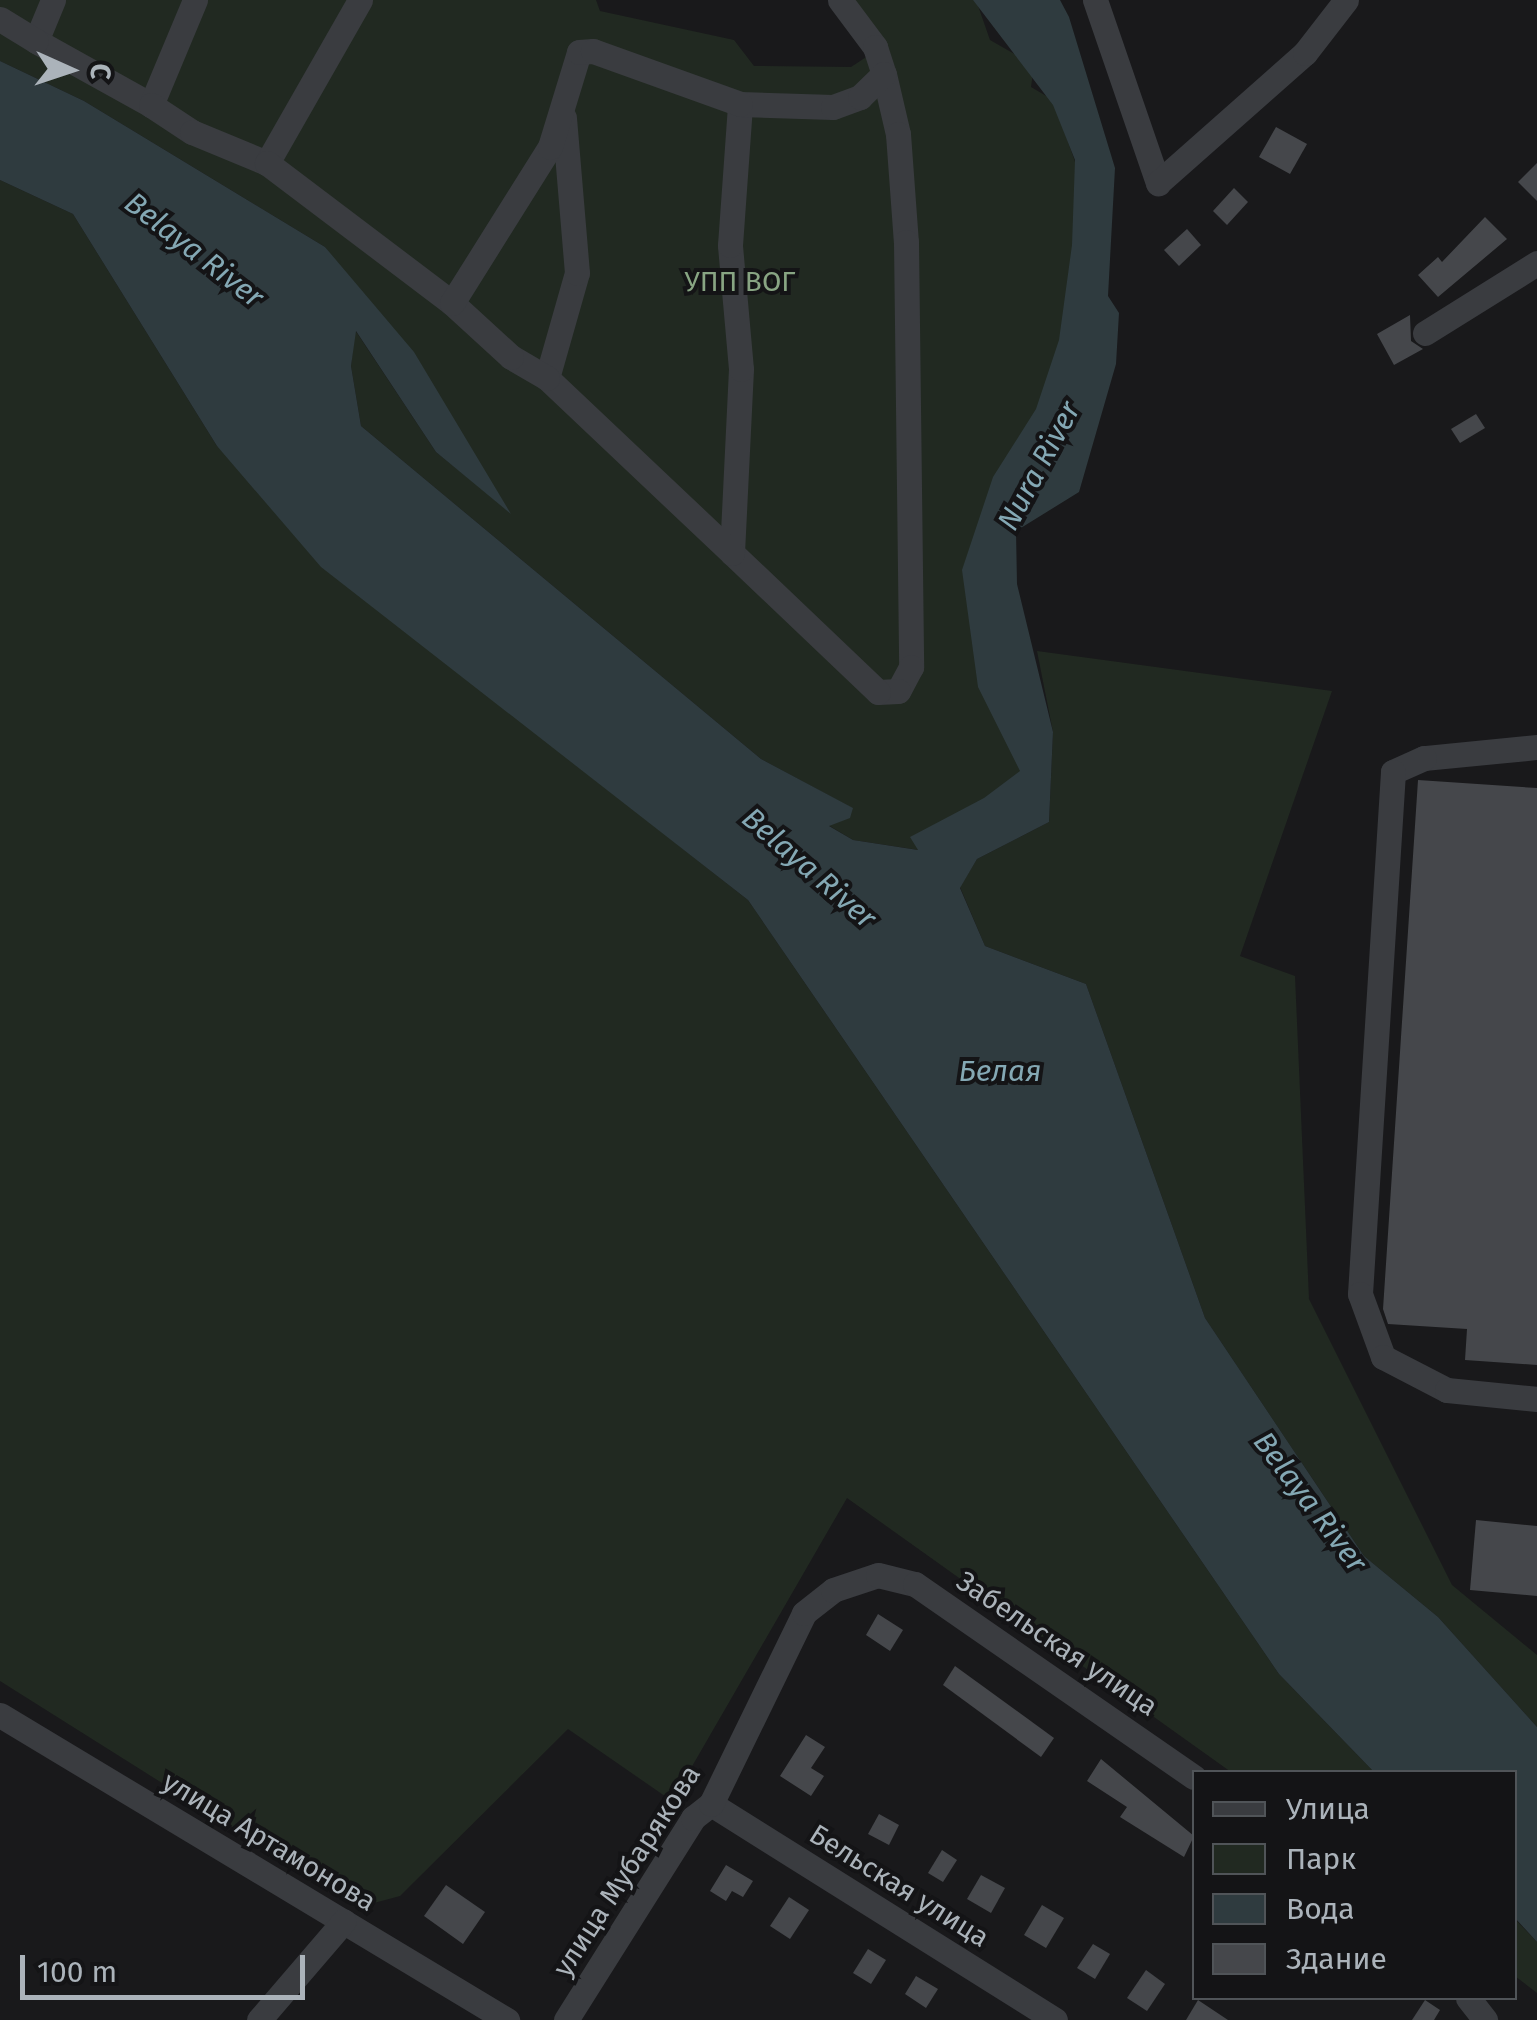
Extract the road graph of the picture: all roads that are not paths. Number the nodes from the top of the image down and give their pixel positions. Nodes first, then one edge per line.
1 (53, 0) edge
2 (195, 0) edge
3 (360, 0) edge
4 (840, 0) edge
5 (1095, 0) edge
6 (1346, 0) edge
7 (0, 19) edge
8 (36, 41) junction
9 (884, 74) junction
10 (740, 104) junction
11 (151, 105) junction
12 (564, 116) junction
13 (267, 163) junction
14 (1537, 262) edge
15 (452, 303) junction
16 (1425, 333) dead end
17 (546, 378) junction
18 (732, 553) junction
19 (1537, 746) edge
20 (1537, 1399) edge
21 (878, 1575) joint
22 (0, 1716) edge
23 (1192, 1776) edge
24 (711, 1804) junction
25 (344, 1921) junction
26 (1470, 2000) edge
27 (259, 2020) edge
28 (507, 2020) edge
29 (566, 2020) edge
30 (1056, 2020) edge
31 (1485, 2020) edge

1 - 8 street
2 - 11 street
3 - 13 street
4 - 9 street
5 - 6 street
7 - 8 street
8 - 11 street
9 - 10 street
9 - 18 street
10 - 12 street
10 - 18 street
11 - 13 street
12 - 15 street
12 - 17 street
13 - 15 street
14 - 16 street
15 - 17 street
17 - 18 street
19 - 20 street
21 - 23 street, Забельская улица
21 - 24 street, улица Мубарякова
22 - 25 street, улица Артамонова
24 - 29 street, улица Мубарякова
24 - 30 street, Бельская улица
25 - 27 street
25 - 28 street, улица Артамонова
26 - 31 street

